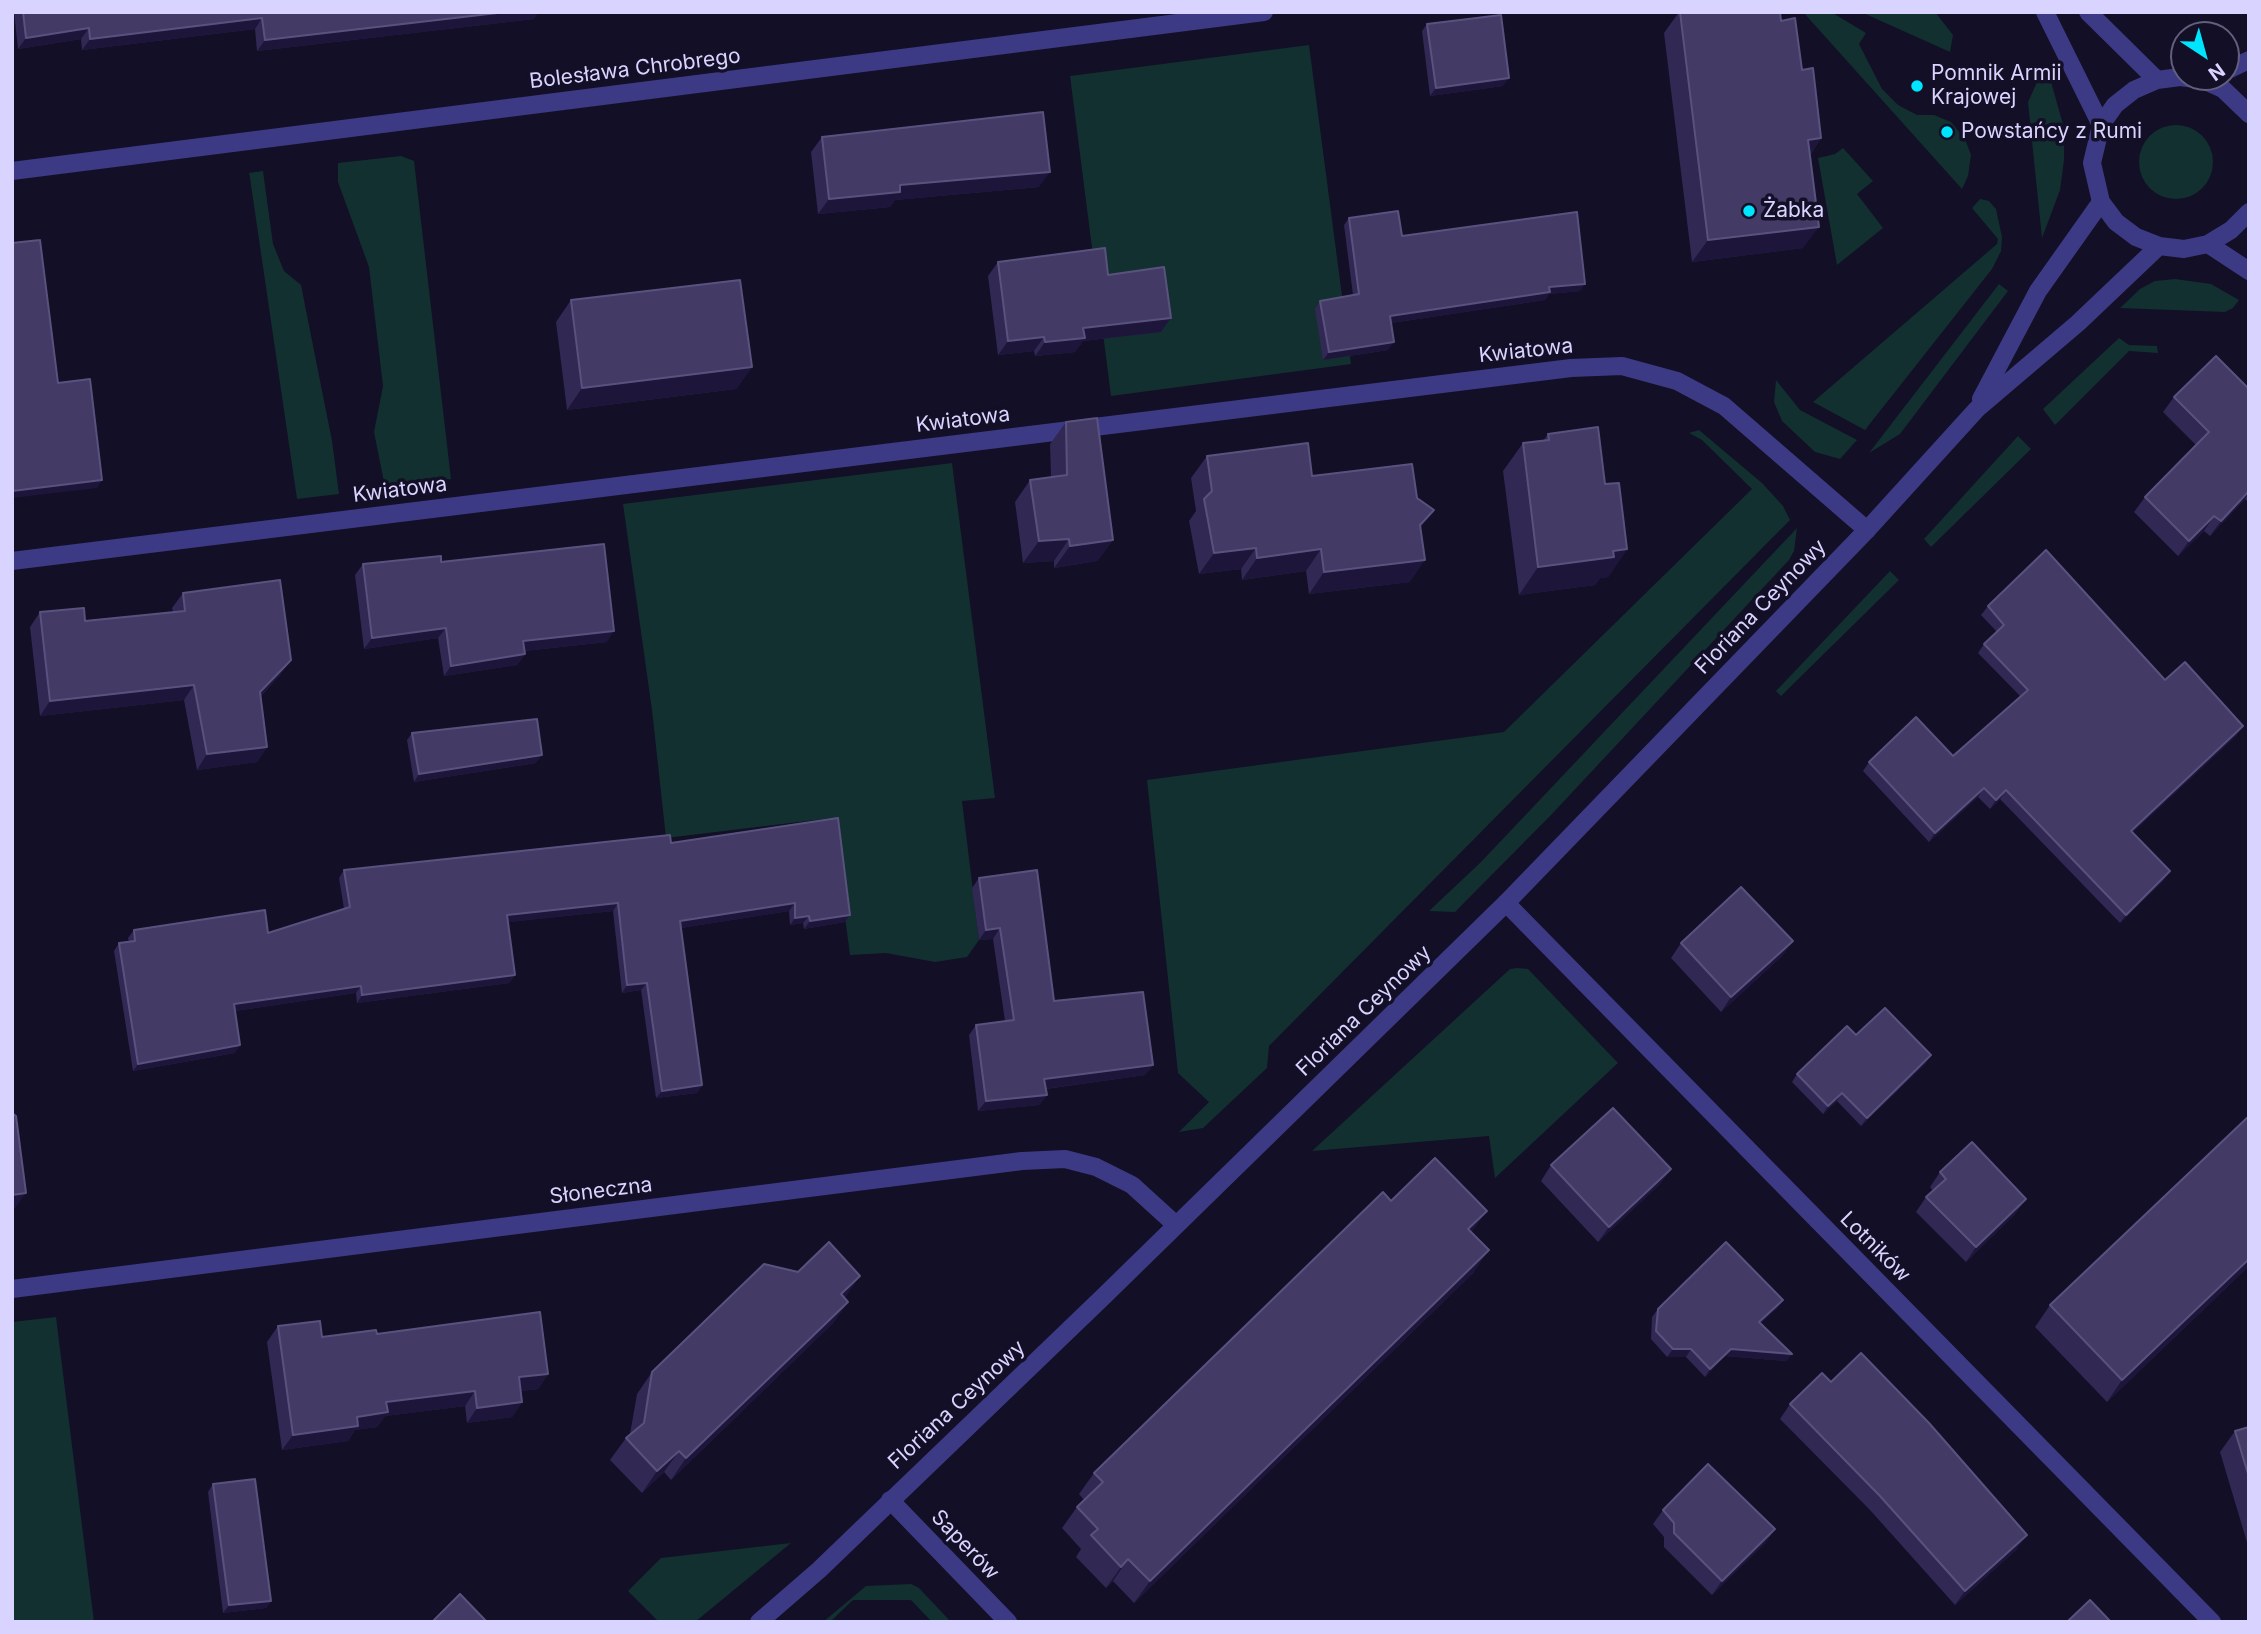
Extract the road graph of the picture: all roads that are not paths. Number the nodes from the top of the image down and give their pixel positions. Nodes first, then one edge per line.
1 (1264, 12) edge
2 (2045, 12) edge
3 (2088, 12) edge
4 (2170, 78) edge
5 (2157, 80) junction
6 (2225, 91) edge
7 (2249, 114) edge
8 (2101, 125) junction
9 (12, 171) edge
10 (2102, 202) junction
11 (2249, 212) edge
12 (2208, 244) junction
13 (2159, 246) junction
14 (2249, 271) edge
15 (1977, 408) junction
16 (1867, 530) junction
17 (12, 561) edge
18 (1506, 904) junction
19 (1177, 1225) junction
20 (12, 1289) edge
21 (890, 1500) junction
22 (759, 1622) edge
23 (1007, 1622) edge
24 (2212, 1622) edge

1 - 9 street, Bolesława Chrobrego
2 - 8 street
3 - 5 street
4 - 5 street
5 - 8 street
6 - 7 street
8 - 10 street
10 - 13 street
10 - 15 street, Floriana Ceynowy
11 - 12 street
12 - 13 street
12 - 14 street
13 - 15 street, Floriana Ceynowy
15 - 16 street, Floriana Ceynowy
16 - 17 street, Kwiatowa
16 - 18 street, Floriana Ceynowy
18 - 19 street, Floriana Ceynowy
18 - 24 street, Lotników
19 - 20 street, Słoneczna
19 - 21 street, Floriana Ceynowy
21 - 22 street, Floriana Ceynowy
21 - 23 street, Saperów

